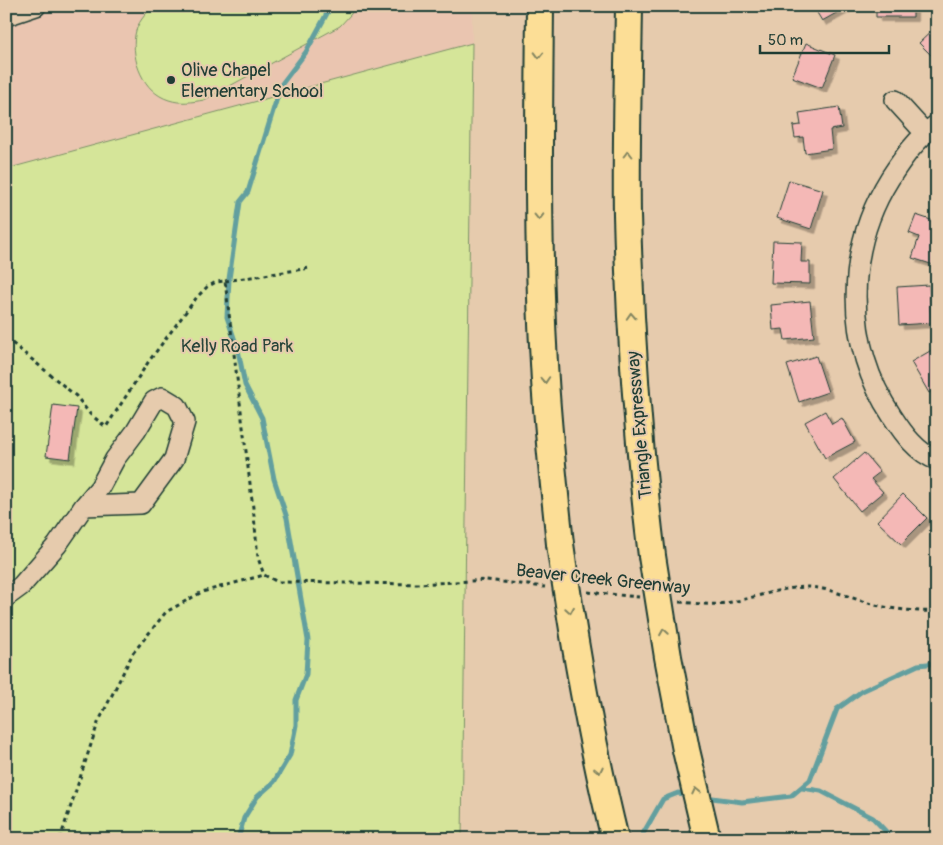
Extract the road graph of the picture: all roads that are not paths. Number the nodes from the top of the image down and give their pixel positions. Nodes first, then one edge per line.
1 (36, 6) edge
2 (540, 6) edge
3 (629, 6) edge
4 (6, 16) edge
5 (895, 100) dead end
6 (931, 128) edge
7 (937, 460) edge
8 (84, 506) junction
9 (6, 597) edge
10 (615, 839) edge
11 (707, 839) edge

1 - 4 street
2 -> 10 highway, bridge
11 -> 3 highway, Triangle Expressway, bridge
5 - 6 street
6 - 7 street
8 - 8 street
8 - 9 street

